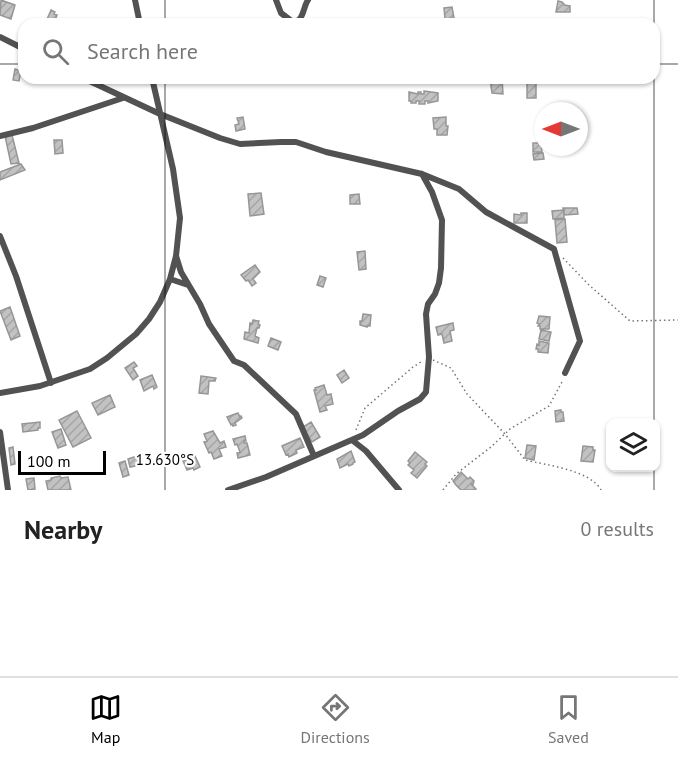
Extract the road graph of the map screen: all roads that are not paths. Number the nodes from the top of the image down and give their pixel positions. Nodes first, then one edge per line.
1 (135, 0) edge
2 (276, 0) edge
3 (308, 0) edge
4 (139, 18) edge
5 (288, 18) edge
6 (300, 18) edge
7 (0, 37) edge
8 (18, 46) edge
9 (95, 84) edge
10 (153, 84) edge
11 (123, 98) junction
12 (160, 114) junction
13 (0, 136) edge
14 (422, 174) junction
15 (0, 236) edge
16 (176, 256) junction
17 (170, 279) junction
18 (188, 285) junction
19 (565, 373) road end
20 (51, 382) junction
21 (0, 393) edge
22 (0, 432) edge
23 (352, 440) junction
24 (314, 456) junction
25 (8, 490) edge
26 (228, 490) edge
27 (399, 490) edge

1 - 4 street
2 - 5 street
3 - 6 street
7 - 8 street
9 - 11 street
10 - 12 street
11 - 12 street
11 - 13 street
12 - 14 street
12 - 16 street
14 - 19 street
14 - 23 street
15 - 20 street
16 - 17 street
16 - 18 street
17 - 18 street
17 - 20 street
18 - 24 street
20 - 21 street
22 - 25 street
23 - 24 street
23 - 27 street
24 - 26 street

